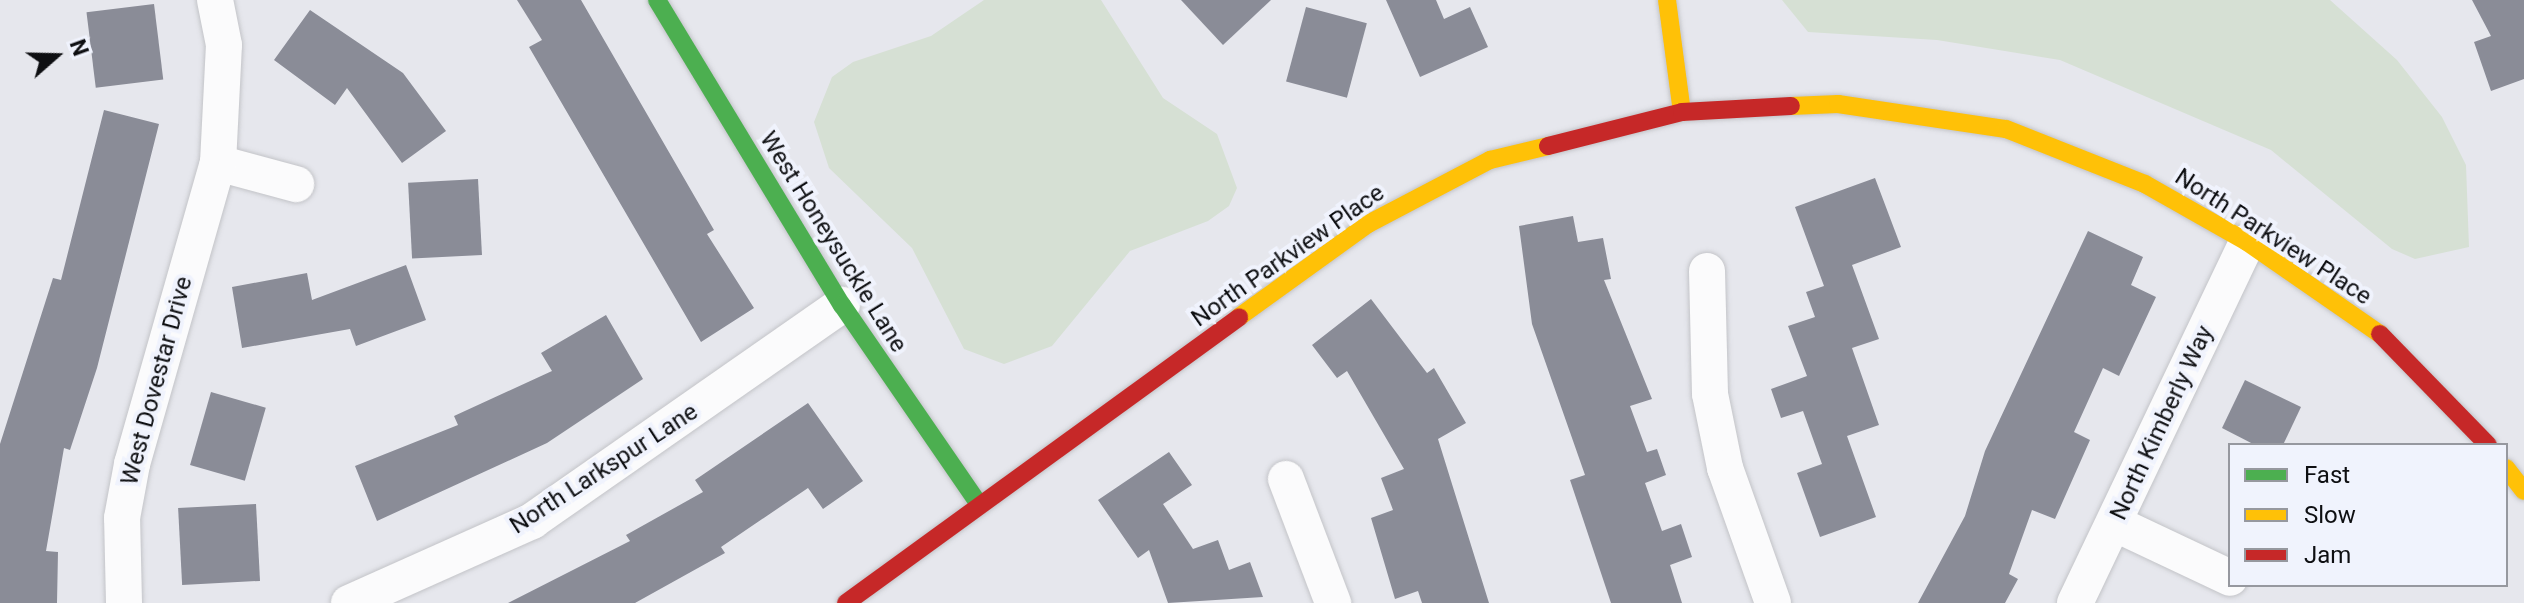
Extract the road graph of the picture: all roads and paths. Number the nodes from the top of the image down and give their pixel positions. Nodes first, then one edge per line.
1 (215, 0) edge
2 (657, 0) edge
3 (1667, 0) edge
4 (1682, 112) junction
5 (218, 163) junction
6 (296, 184) dead end
7 (2247, 242) junction
8 (1707, 271) dead end
9 (842, 305) junction
10 (2486, 443) edge
11 (2508, 471) edge
12 (1286, 479) dead end
13 (2524, 491) edge
14 (978, 503) junction
15 (2116, 524) junction
16 (2228, 577) edge
17 (124, 603) edge
18 (349, 603) edge
19 (846, 603) edge
20 (1333, 603) edge
21 (1773, 603) edge
22 (2075, 603) edge

1 - 5 street, West Dovestar Drive
2 - 9 street, West Honeysuckle Lane
3 - 4 street
4 - 7 street, North Parkview Place
4 - 14 street, North Parkview Place
5 - 6 street
5 - 17 street, West Dovestar Drive
7 - 10 street, North Parkview Place
7 - 15 street, North Kimberly Way
8 - 21 street
9 - 14 street, West Honeysuckle Lane
9 - 18 street, North Larkspur Lane
11 - 13 street
12 - 20 street
14 - 19 street, North Parkview Place
15 - 16 street
15 - 22 street, North Kimberly Way

